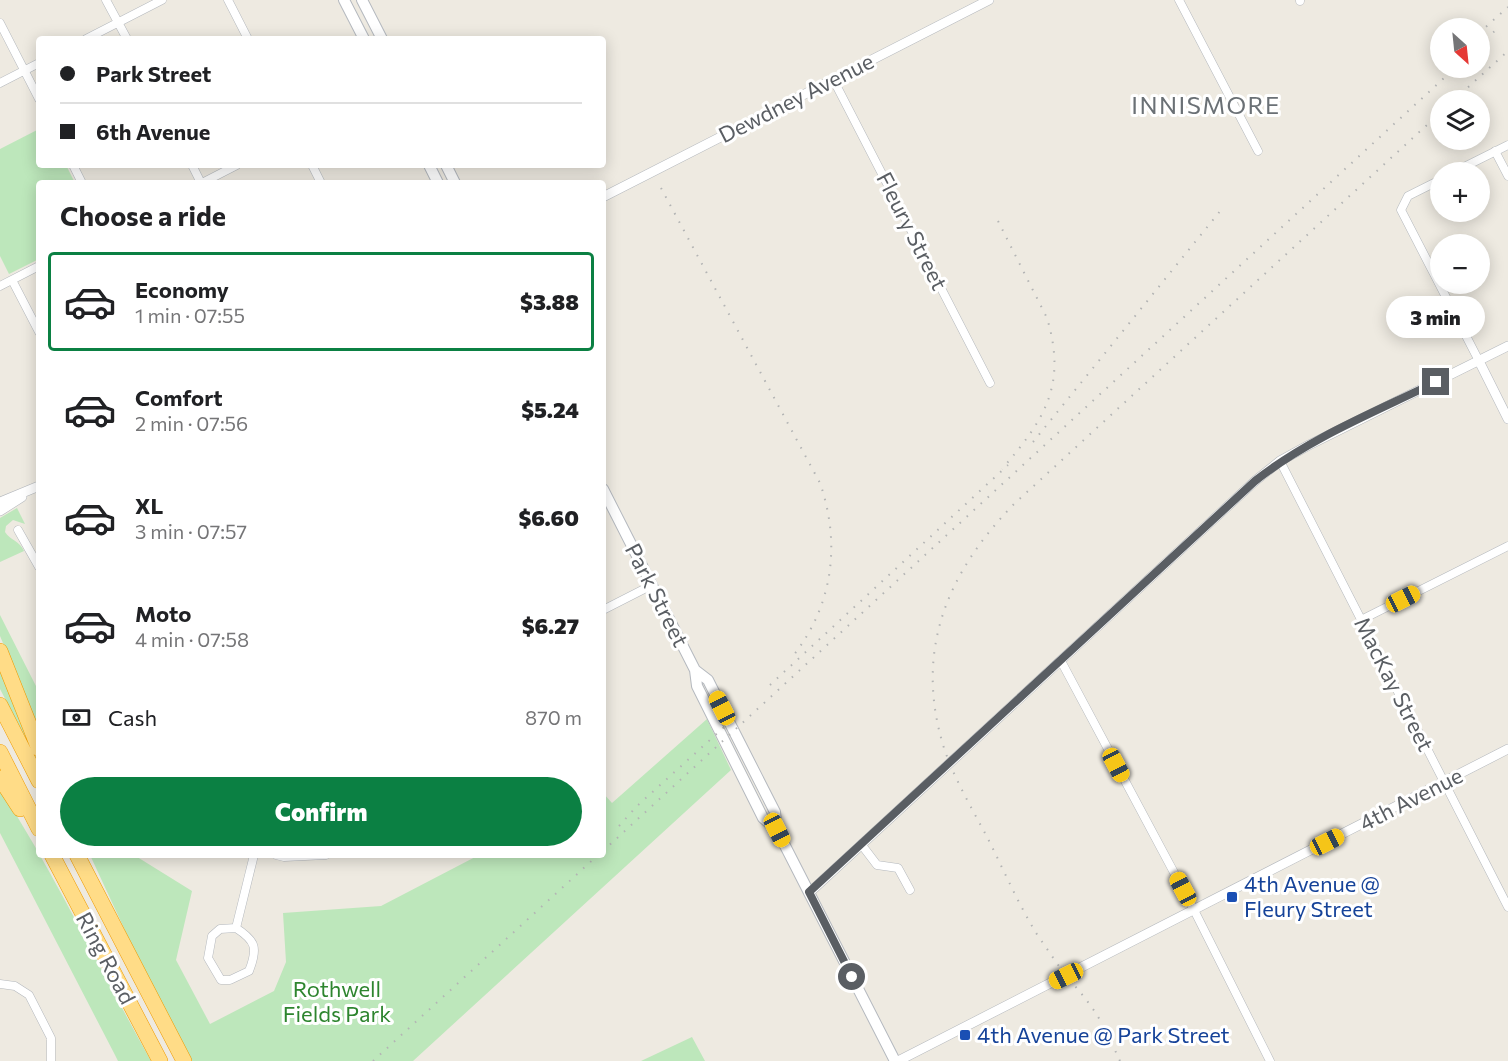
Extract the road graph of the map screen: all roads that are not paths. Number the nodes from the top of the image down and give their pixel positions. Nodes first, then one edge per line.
1 (106, 0) edge
2 (162, 0) edge
3 (228, 0) edge
4 (344, 0) edge
5 (362, 0) edge
6 (989, 0) edge
7 (1179, 0) edge
8 (118, 22) junction
9 (0, 23) edge
10 (92, 36) edge
11 (125, 36) edge
12 (246, 36) edge
13 (362, 36) edge
14 (380, 36) edge
15 (36, 64) edge
16 (24, 70) junction
17 (833, 79) junction
18 (0, 83) edge
19 (36, 93) edge
20 (1508, 145) edge
21 (1258, 151) dead end
22 (1495, 151) junction
23 (1474, 162) edge
24 (231, 168) edge
25 (1508, 176) edge
26 (207, 180) edge
27 (1430, 185) edge
28 (606, 195) edge
29 (36, 267) edge
30 (12, 279) junction
31 (0, 286) edge
32 (36, 326) edge
33 (1508, 346) edge
34 (1479, 361) junction
35 (990, 383) dead end
36 (1508, 419) edge
37 (1281, 461) junction
38 (36, 488) edge
39 (606, 495) edge
40 (1, 498) edge
41 (0, 511) edge
42 (18, 530) dead end
43 (1508, 546) edge
44 (36, 562) edge
45 (652, 585) junction
46 (606, 608) edge
47 (1361, 620) junction
48 (0, 651) edge
49 (1061, 661) junction
50 (0, 705) edge
51 (36, 741) edge
52 (1508, 749) edge
53 (0, 752) edge
54 (36, 775) edge
55 (0, 778) edge
56 (1444, 782) junction
57 (36, 823) edge
58 (36, 832) edge
59 (861, 844) junction
60 (53, 858) edge
61 (80, 858) edge
62 (253, 858) edge
63 (910, 890) dead end
64 (809, 892) junction
65 (1508, 907) edge
66 (1194, 910) junction
67 (236, 928) junction
68 (0, 984) edge
69 (51, 1061) edge
70 (160, 1061) edge
71 (184, 1061) edge
72 (897, 1061) edge
73 (1270, 1061) edge

1 - 8 street
2 - 8 street
3 - 12 street
4 - 13 main road
5 - 14 main road
6 - 17 street, Dewdney Avenue
7 - 21 street
8 - 10 street
8 - 11 street
9 - 16 street
15 - 16 street
16 - 18 street
16 - 19 street
17 - 28 street, Dewdney Avenue
17 - 35 street, Fleury Street
20 - 22 street
22 - 23 street
22 - 25 street
24 - 26 street
27 - 34 street
29 - 30 street
30 - 31 street
30 - 32 street
33 - 34 street
34 - 36 street
34 - 37 street
37 - 47 street, MacKay Street
37 - 49 street
38 - 40 street
38 - 41 street
39 - 45 main road, Park Street
42 - 44 street
43 - 47 street
45 - 46 street
45 - 64 main road, Park Street
47 - 56 street, MacKay Street
48 - 51 highway
49 - 59 street
49 - 66 street
50 - 54 highway
52 - 56 street, 4th Avenue
53 - 57 highway
55 - 58 highway
56 - 65 street, MacKay Street
56 - 66 street, 4th Avenue
59 - 63 street
59 - 64 street
60 - 70 highway, Ring Road
61 - 71 highway, Ring Road
62 - 67 street
64 - 72 main road, Park Street
66 - 72 street, 4th Avenue
66 - 73 street
67 - 67 street
68 - 69 street

